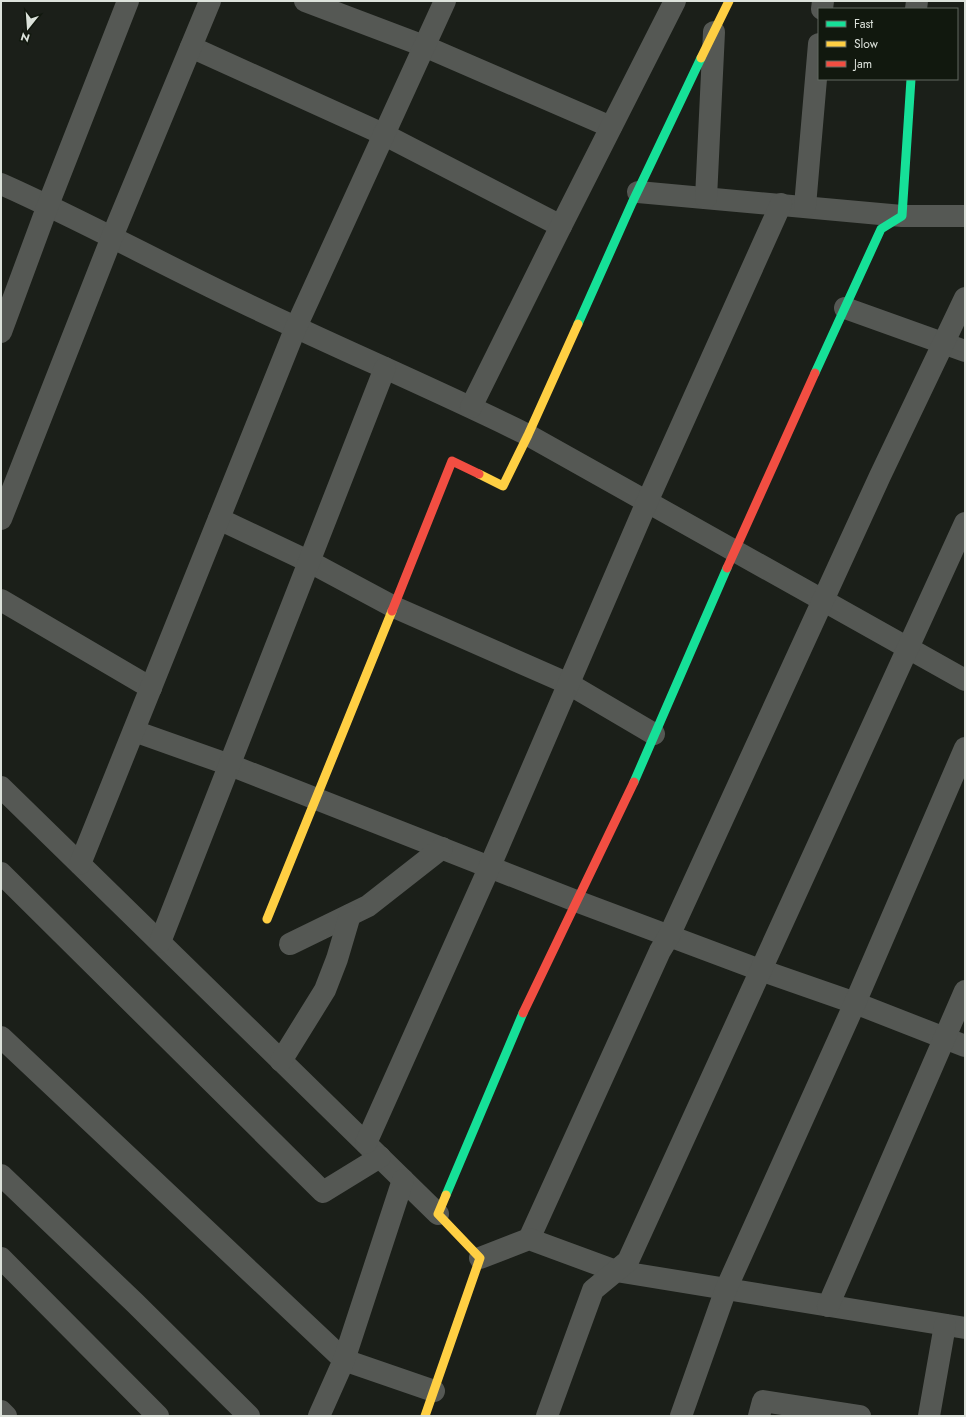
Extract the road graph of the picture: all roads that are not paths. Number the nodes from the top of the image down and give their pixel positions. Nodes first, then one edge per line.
1 (128, 1) edge
2 (210, 1) edge
3 (305, 1) edge
4 (445, 1) edge
5 (675, 1) edge
6 (729, 1) edge
7 (714, 32) junction
8 (424, 46) junction
9 (191, 47) junction
10 (818, 56) edge
11 (911, 80) edge
12 (611, 127) junction
13 (383, 134) junction
14 (1, 184) edge
15 (638, 192) junction
16 (706, 198) junction
17 (782, 204) junction
18 (48, 205) junction
19 (805, 206) junction
20 (902, 216) junction
21 (965, 216) edge
22 (561, 226) junction
23 (112, 237) junction
24 (965, 298) edge
25 (845, 308) junction
26 (296, 327) junction
27 (1, 332) edge
28 (944, 343) junction
29 (965, 351) edge
30 (385, 368) junction
31 (471, 407) junction
32 (528, 435) junction
33 (647, 502) junction
34 (1, 519) edge
35 (219, 519) junction
36 (965, 524) edge
37 (734, 551) junction
38 (310, 562) junction
39 (1, 600) edge
40 (823, 600) junction
41 (394, 606) junction
42 (908, 648) junction
43 (965, 680) edge
44 (569, 684) junction
45 (151, 688) junction
46 (134, 730) junction
47 (654, 734) junction
48 (965, 748) edge
49 (230, 765) junction
50 (1, 787) edge
51 (316, 798) junction
52 (442, 848) junction
53 (80, 864) junction
54 (490, 866) junction
55 (1, 873) edge
56 (576, 901) junction
57 (350, 915) junction
58 (267, 920) dead end
59 (669, 936) junction
60 (160, 942) junction
61 (290, 944) dead end
62 (760, 970) junction
63 (965, 991) edge
64 (855, 1003) junction
65 (1, 1037) edge
66 (944, 1038) junction
67 (965, 1046) edge
68 (281, 1061) junction
69 (373, 1150) junction
70 (2, 1178) edge
71 (403, 1180) junction
72 (438, 1214) junction
73 (529, 1239) junction
74 (1, 1258) edge
75 (480, 1258) junction
76 (616, 1271) junction
77 (726, 1289) junction
78 (828, 1306) junction
79 (955, 1326) edge
80 (344, 1360) junction
81 (434, 1391) junction
82 (1, 1411) edge
83 (6, 1416) edge
84 (158, 1416) edge
85 (250, 1416) edge
86 (319, 1416) edge
87 (425, 1416) edge
88 (547, 1416) edge
89 (681, 1416) edge
90 (758, 1416) edge
91 (860, 1416) edge
92 (929, 1416) edge

1 - 18 street
2 - 9 street
3 - 8 street
4 - 8 street
5 - 12 street
6 - 7 street
7 - 15 street
7 - 16 street
8 - 12 street
8 - 13 street
9 - 13 street
9 - 23 street
10 - 19 street
11 - 20 street
12 - 22 street
13 - 22 street
13 - 26 street
14 - 18 street
15 - 16 street
15 - 32 street
16 - 17 street
17 - 19 street
17 - 33 street
18 - 23 street
18 - 27 street
19 - 20 street
20 - 21 street
20 - 25 street
22 - 31 street
23 - 26 street
23 - 34 street
24 - 28 street
25 - 28 street
25 - 37 street
26 - 30 street
26 - 35 street
28 - 29 street
28 - 40 street
30 - 31 street
30 - 38 street
31 - 32 street
32 - 33 street
32 - 41 street
33 - 37 street
33 - 44 street
35 - 38 street
35 - 45 street
36 - 42 street
37 - 40 street
37 - 47 street
38 - 41 street
38 - 49 street
39 - 45 street
40 - 42 street
40 - 59 street
41 - 44 street
41 - 51 street
42 - 43 street
42 - 62 street
44 - 47 street
44 - 54 street
45 - 46 street
46 - 49 street
46 - 53 street
47 - 56 street
48 - 64 street
49 - 51 street
49 - 60 street
50 - 53 street
51 - 52 street
51 - 58 street
52 - 54 street
52 - 57 street
53 - 60 street
54 - 56 street
54 - 69 street
55 - 69 street
56 - 59 street
56 - 72 street
57 - 61 street
57 - 68 street
59 - 62 street
59 - 73 street
60 - 68 street
62 - 64 street
62 - 76 street
63 - 66 street
64 - 66 street
64 - 77 street
65 - 80 street
66 - 67 street
66 - 78 street
68 - 69 street
69 - 71 street
70 - 85 street
71 - 72 street
71 - 80 street
72 - 75 street
73 - 75 street
73 - 76 street
74 - 84 street
75 - 81 street
76 - 77 street
76 - 88 street
77 - 78 street
77 - 89 street
78 - 79 street
79 - 92 street
80 - 81 street
80 - 86 street
81 - 87 street
82 - 83 street
90 - 91 street

